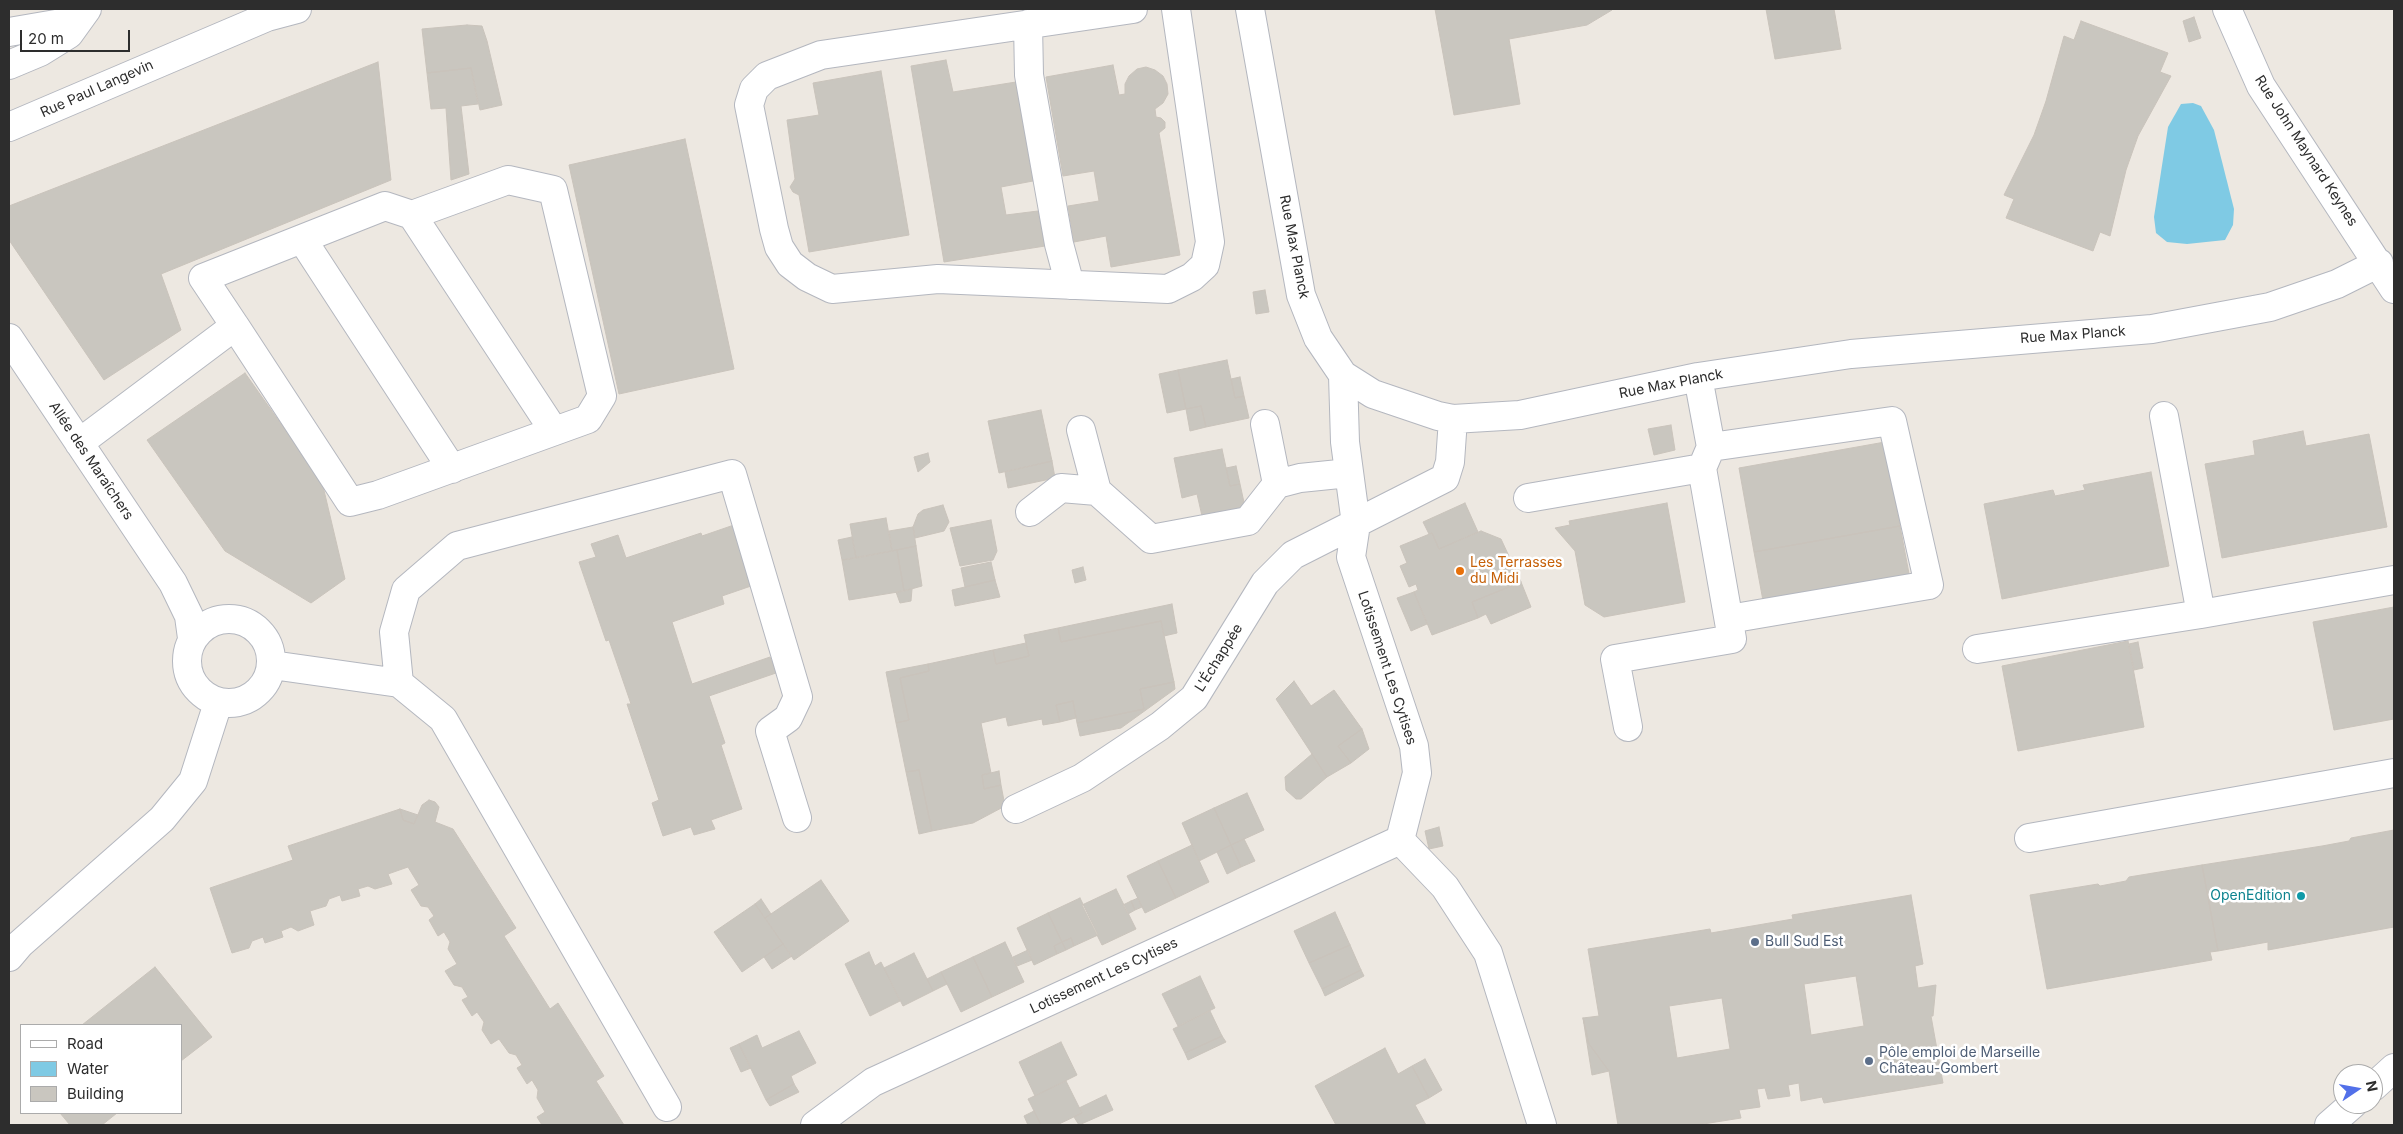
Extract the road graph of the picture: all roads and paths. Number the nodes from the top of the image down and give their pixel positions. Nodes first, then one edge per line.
1 (297, 9) edge
2 (1133, 9) edge
3 (1176, 9) edge
4 (1250, 9) edge
5 (2227, 9) edge
6 (83, 15) edge
7 (1028, 24) junction
8 (9, 32) edge
9 (9, 65) edge
10 (9, 127) edge
11 (412, 215) junction
12 (302, 239) junction
13 (2379, 263) junction
14 (1070, 285) junction
15 (2394, 289) edge
16 (235, 326) junction
17 (9, 338) edge
18 (1342, 375) junction
19 (1698, 377) junction
20 (2164, 416) dead end
21 (1454, 418) junction
22 (1265, 424) dead end
23 (1081, 430) dead end
24 (554, 431) junction
25 (79, 443) junction
26 (1706, 457) junction
27 (452, 468) junction
28 (1349, 473) junction
29 (1277, 484) junction
30 (1097, 491) junction
31 (1528, 498) dead end
32 (1030, 512) dead end
33 (1356, 524) junction
34 (2394, 580) edge
35 (173, 583) junction
36 (2201, 614) junction
37 (226, 618) junction
38 (1729, 619) junction
39 (192, 638) junction
40 (1977, 648) dead end
41 (272, 665) junction
42 (399, 683) junction
43 (218, 703) junction
44 (1628, 727) dead end
45 (2394, 772) edge
46 (1016, 808) dead end
47 (797, 818) dead end
48 (2029, 838) dead end
49 (1400, 840) junction
50 (9, 957) edge
51 (2394, 1068) edge
52 (2383, 1078) edge
53 (667, 1107) dead end
54 (2342, 1114) edge
55 (815, 1125) edge
56 (1542, 1125) edge
57 (2329, 1125) edge

1 - 10 street, Rue Paul Langevin
2 - 7 street
3 - 14 street
4 - 18 street, Rue Max Planck
5 - 13 street, Rue John Maynard Keynes
6 - 8 street
6 - 9 street
7 - 14 street
7 - 14 street
11 - 12 street
11 - 24 street
11 - 24 street
12 - 16 street
12 - 27 street
13 - 15 street, Rue John Maynard Keynes
13 - 19 street, Rue Max Planck
16 - 25 street
16 - 27 street
17 - 25 street, Allée des Maraîchers
18 - 21 street, Rue Max Planck
18 - 28 street, Lotissement Les Cytises
19 - 21 street, Rue Max Planck
19 - 26 street
20 - 36 street
21 - 33 street, L'Échappée
22 - 29 street
23 - 30 street
24 - 27 street
25 - 35 street, Allée des Maraîchers
26 - 31 street
26 - 38 street
26 - 38 street
28 - 29 street
28 - 33 street, Lotissement Les Cytises
29 - 30 street
30 - 32 street
33 - 46 street, L'Échappée
33 - 49 street, Lotissement Les Cytises
34 - 36 street
35 - 37 street, Allée des Maraîchers
35 - 39 street, Allée des Maraîchers
36 - 40 street
37 - 39 street
37 - 41 street
38 - 44 street
39 - 43 street
41 - 42 street
41 - 43 street
42 - 47 street
42 - 53 street
43 - 50 street
45 - 48 street
49 - 55 street, Lotissement Les Cytises
49 - 56 street
51 - 52 street
54 - 57 street

